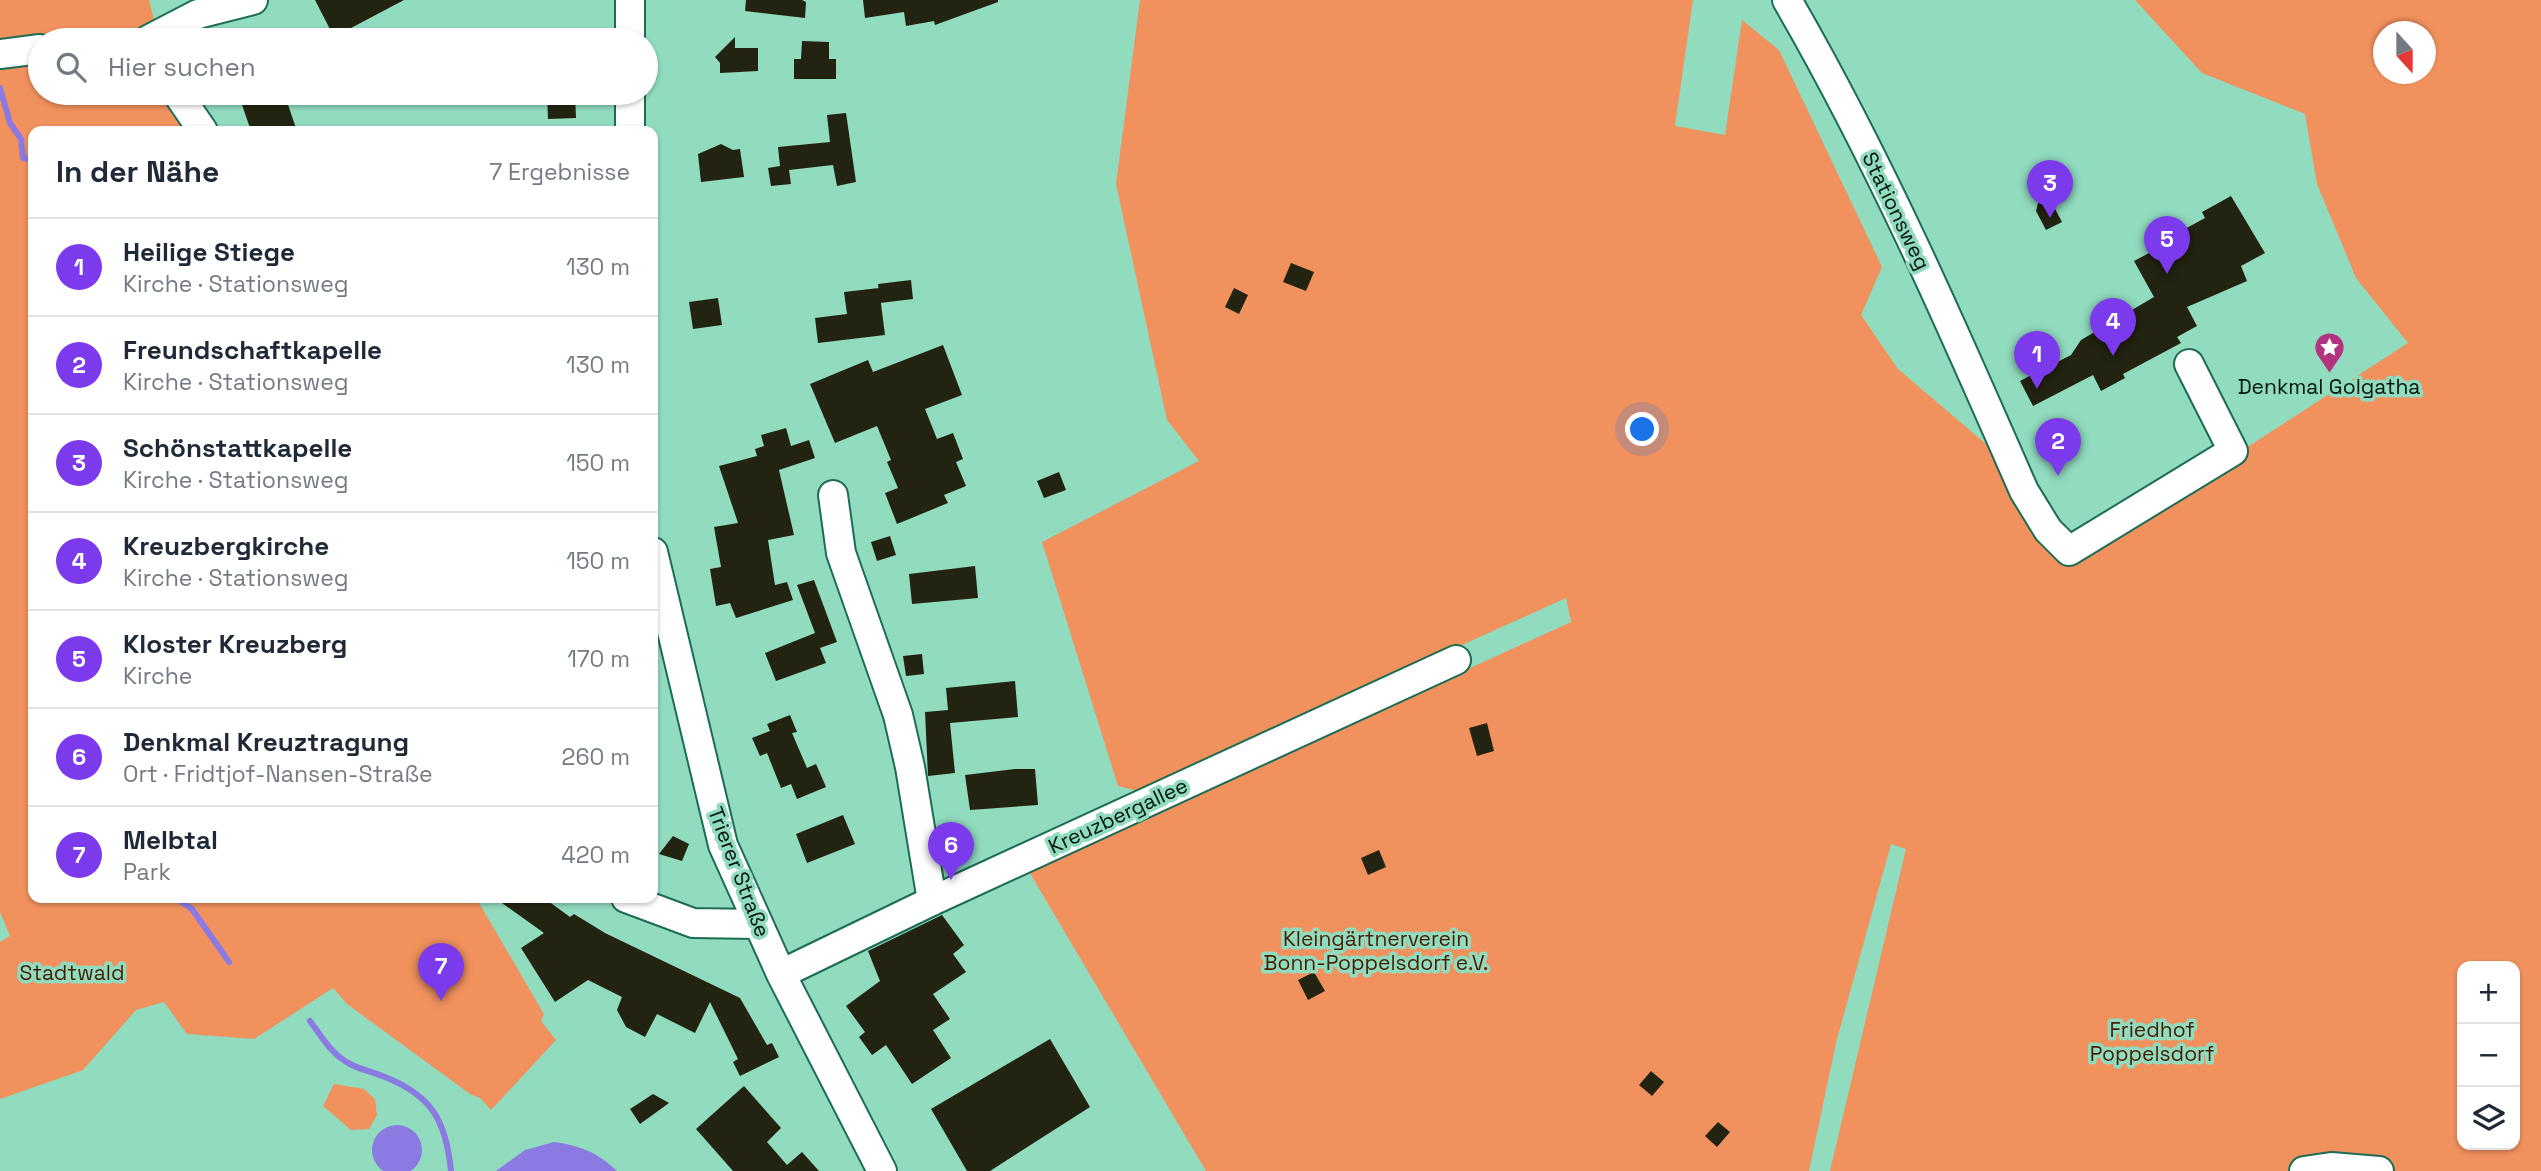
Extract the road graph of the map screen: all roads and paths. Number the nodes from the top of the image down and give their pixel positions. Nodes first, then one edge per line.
1 (253, 0) edge
2 (630, 0) edge
3 (1787, 0) edge
4 (172, 28) edge
5 (630, 28) edge
6 (28, 51) edge
7 (0, 54) edge
8 (185, 105) edge
9 (630, 105) edge
10 (200, 126) edge
11 (630, 126) edge
12 (2189, 364) dead end
13 (833, 495) dead end
14 (658, 574) edge
15 (1457, 660) dead end
16 (932, 901) junction
17 (640, 903) edge
18 (757, 924) junction
19 (781, 974) junction
20 (882, 1171) edge
21 (2304, 1171) edge
22 (2379, 1171) edge

1 - 4 street
2 - 5 street
3 - 12 street, Stationsweg
6 - 7 street
8 - 10 street
9 - 11 street
13 - 16 street
14 - 18 street, Trierer Straße
15 - 16 street, Kreuzbergallee
16 - 19 street, Kreuzbergallee
17 - 18 street
18 - 19 street, Trierer Straße
19 - 20 street, Trierer Straße
21 - 22 street

